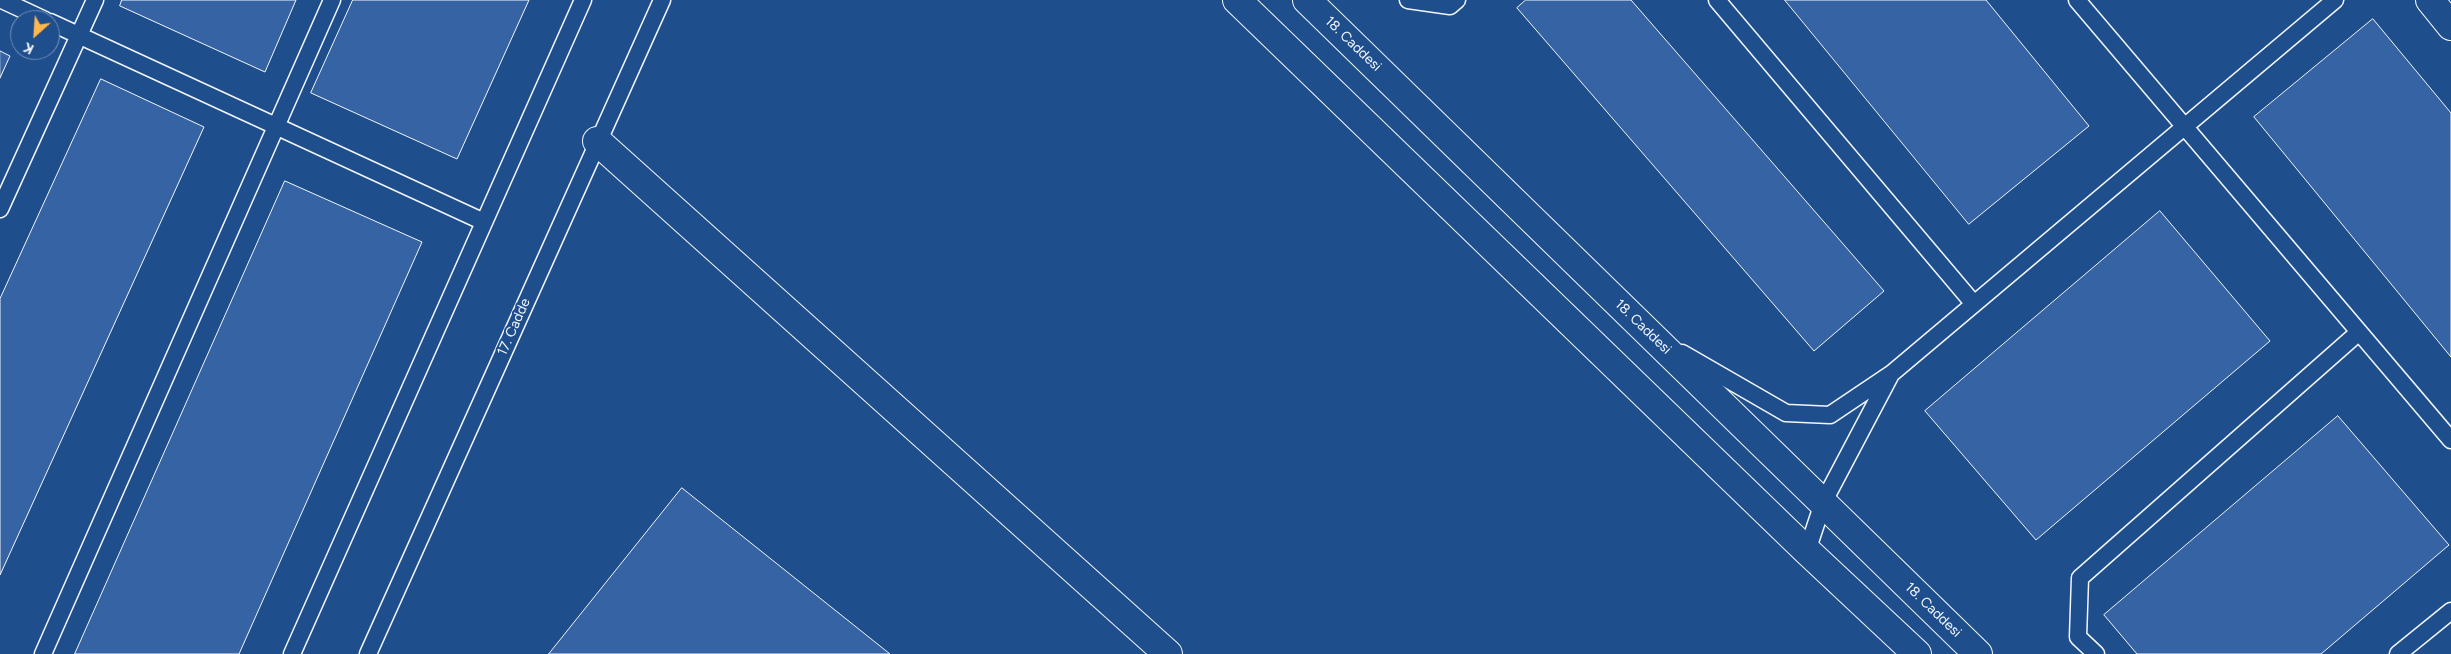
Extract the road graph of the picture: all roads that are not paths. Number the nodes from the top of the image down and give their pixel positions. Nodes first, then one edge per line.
1 (2, 0) edge
2 (95, 0) edge
3 (332, 0) edge
4 (583, 0) edge
5 (662, 0) edge
6 (1237, 0) edge
7 (1308, 0) edge
8 (1408, 0) edge
9 (1457, 0) edge
10 (1717, 0) edge
11 (2077, 0) edge
12 (2335, 0) edge
13 (2430, 0) edge
14 (24, 10) edge
15 (2451, 26) edge
16 (60, 27) edge
17 (79, 36) junction
18 (276, 126) junction
19 (2185, 127) junction
20 (597, 141) junction
21 (0, 210) edge
22 (484, 222) junction
23 (1974, 304) junction
24 (2359, 332) junction
25 (1653, 337) junction
26 (1891, 374) junction
27 (2451, 440) edge
28 (1823, 503) junction
29 (1807, 552) junction
30 (2451, 611) edge
31 (43, 654) edge
32 (292, 654) edge
33 (368, 654) edge
34 (1168, 654) edge
35 (1917, 654) edge
36 (1978, 654) edge
37 (2096, 654) edge
38 (2398, 654) edge

1 - 14 lane
2 - 17 lane
3 - 18 lane
4 - 22 lane
5 - 20 lane, 17. Cadde
6 - 29 street
7 - 25 street, 18. Caddesi
8 - 9 lane
10 - 23 lane
11 - 19 lane
12 - 19 lane
13 - 15 street
16 - 17 lane
17 - 18 lane
17 - 21 lane
18 - 22 lane
18 - 31 lane
19 - 23 lane
19 - 24 lane
20 - 33 lane, 17. Cadde
20 - 34 street
22 - 32 lane
23 - 26 lane
24 - 27 lane
24 - 37 lane
25 - 26 lane
25 - 28 street, 18. Caddesi
26 - 28 lane
28 - 29 lane
28 - 36 street, 18. Caddesi
29 - 35 street
30 - 38 lane

